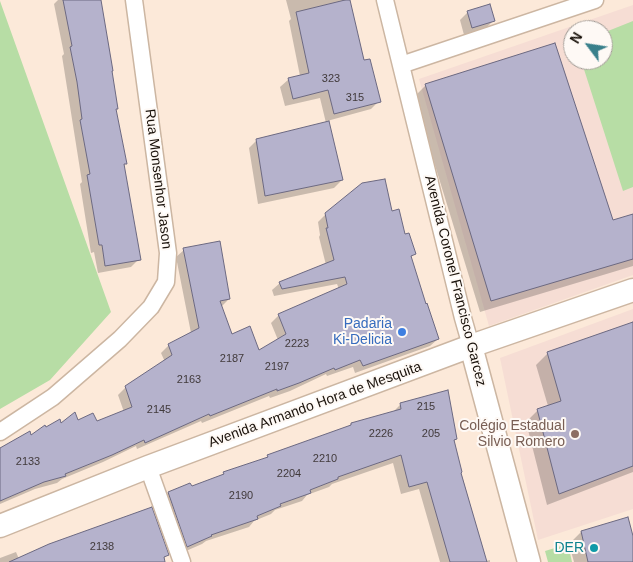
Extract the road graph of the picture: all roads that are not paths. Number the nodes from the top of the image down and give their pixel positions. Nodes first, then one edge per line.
1 (134, 0) edge
2 (385, 0) edge
3 (588, 1) edge
4 (401, 65) junction
5 (633, 290) edge
6 (471, 346) junction
7 (0, 432) edge
8 (148, 467) junction
9 (0, 526) edge
10 (182, 562) edge
11 (529, 562) edge

1 - 7 street, Rua Monsenhor Jason
2 - 4 street, Avenida Coronel Francisco Garcez
3 - 4 street
4 - 6 street, Avenida Coronel Francisco Garcez
5 - 6 main road, Avenida Armando Hora de Mesquita
6 - 8 main road, Avenida Armando Hora de Mesquita
6 - 11 main road, Avenida Coronel Francisco Garcez
8 - 9 main road, Avenida Armando Hora de Mesquita
8 - 10 street

